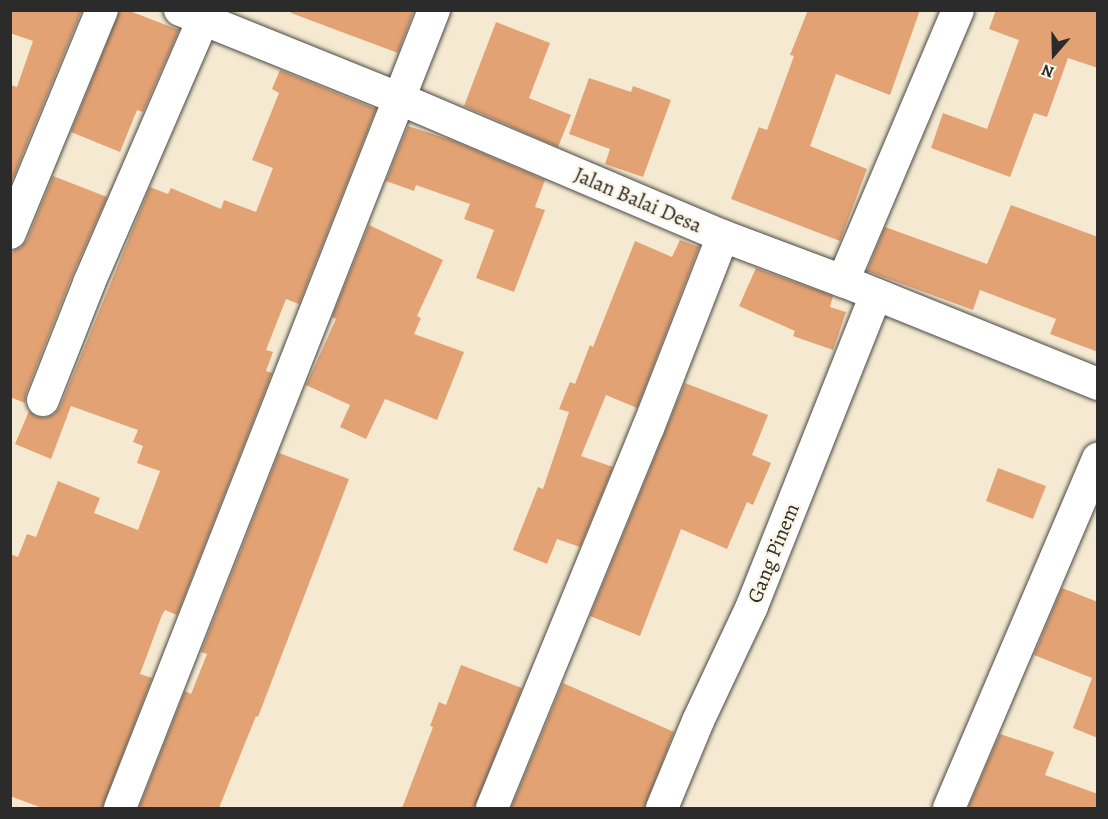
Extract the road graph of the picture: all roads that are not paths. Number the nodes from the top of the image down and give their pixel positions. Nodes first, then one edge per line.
1 (102, 10) edge
2 (434, 10) edge
3 (958, 10) edge
4 (191, 15) edge
5 (400, 99) junction
6 (10, 233) edge
7 (723, 236) junction
8 (843, 281) junction
9 (876, 295) junction
10 (1098, 384) edge
11 (44, 400) dead end
12 (1098, 458) edge
13 (120, 808) edge
14 (492, 808) edge
15 (662, 808) edge
16 (949, 808) edge

1 - 6 street
2 - 5 street
3 - 8 street
4 - 5 street, Jalan Balai Desa
4 - 11 street
5 - 7 street, Jalan Balai Desa
5 - 13 street
7 - 8 street, Jalan Balai Desa
7 - 14 street
8 - 9 street, Jalan Balai Desa
9 - 10 street, Jalan Balai Desa
9 - 15 street, Gang Pinem
12 - 16 street

